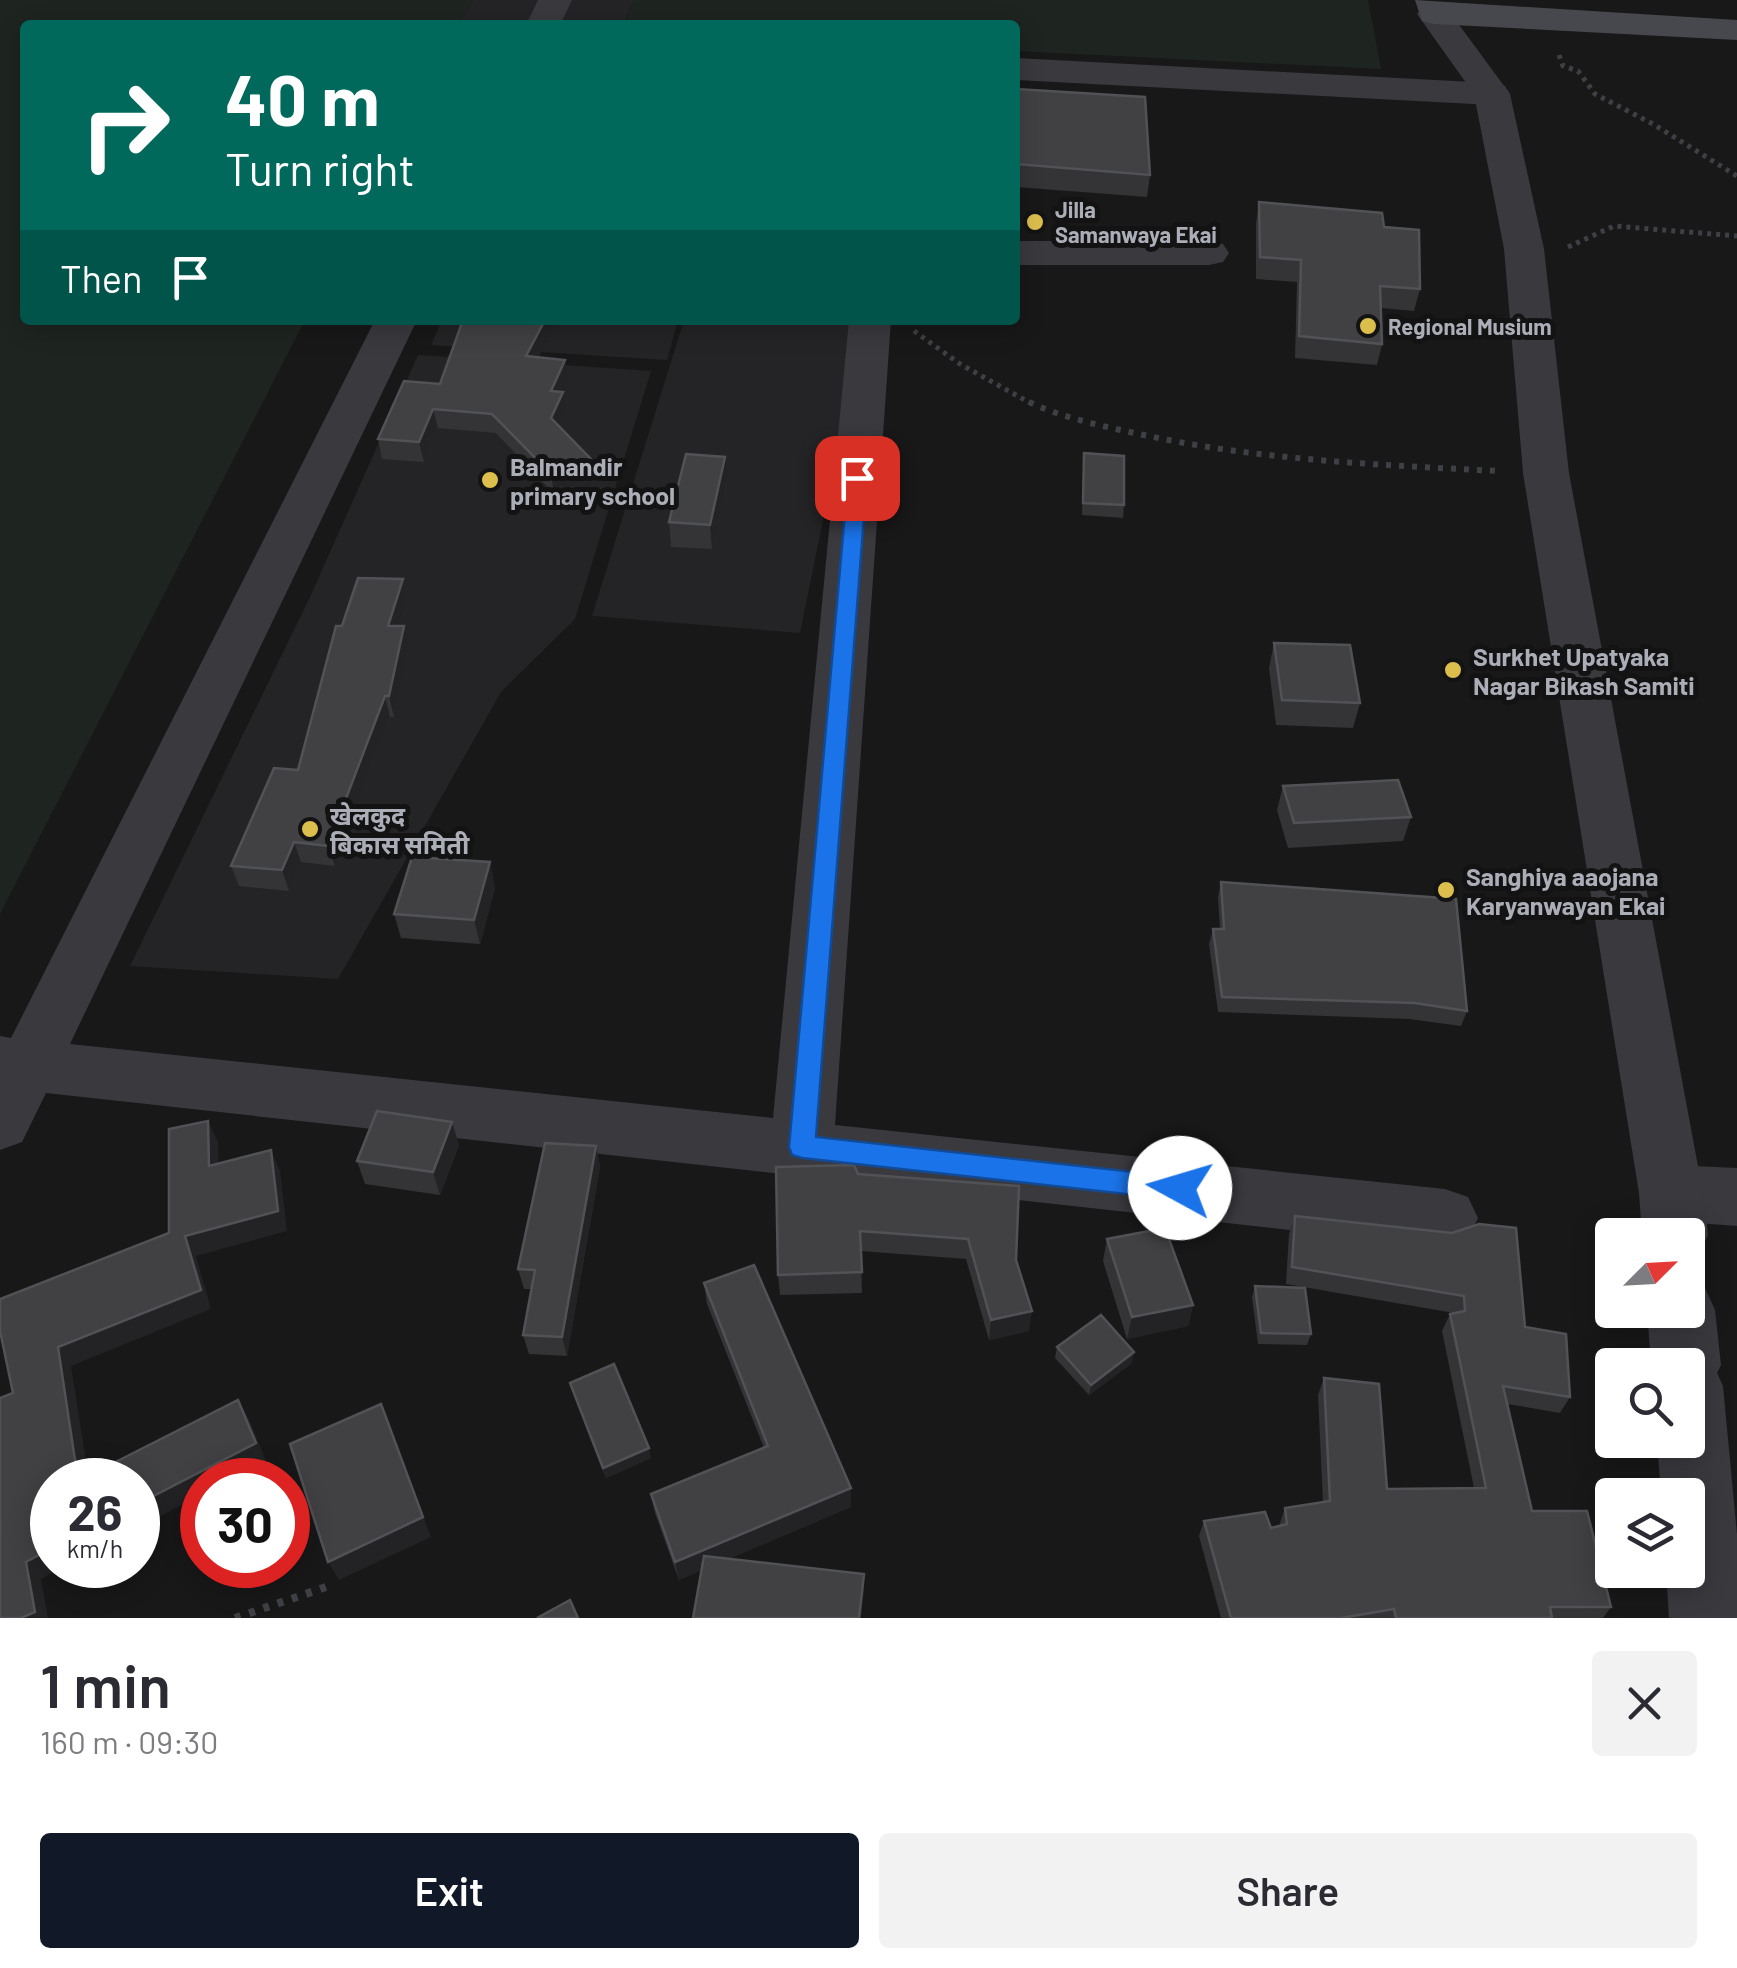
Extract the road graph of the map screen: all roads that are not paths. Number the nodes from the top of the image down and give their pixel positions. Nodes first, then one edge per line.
1 (1433, 7) edge
2 (1737, 30) edge
3 (1020, 69) edge
4 (1492, 94) junction
5 (1020, 253) edge
6 (1209, 253) dead end
7 (393, 325) edge
8 (870, 325) edge
9 (14, 1064) edge
10 (0, 1122) edge
11 (802, 1147) junction
12 (1737, 1196) edge
13 (1673, 1214) edge
14 (1445, 1218) dead end
15 (1693, 1458) edge
16 (1703, 1616) edge

1 - 2 main road
1 - 4 street
3 - 4 street
4 - 13 street
5 - 6 street
7 - 9 street
8 - 11 street
9 - 10 street
9 - 11 street
11 - 14 street
12 - 13 street
15 - 16 street

